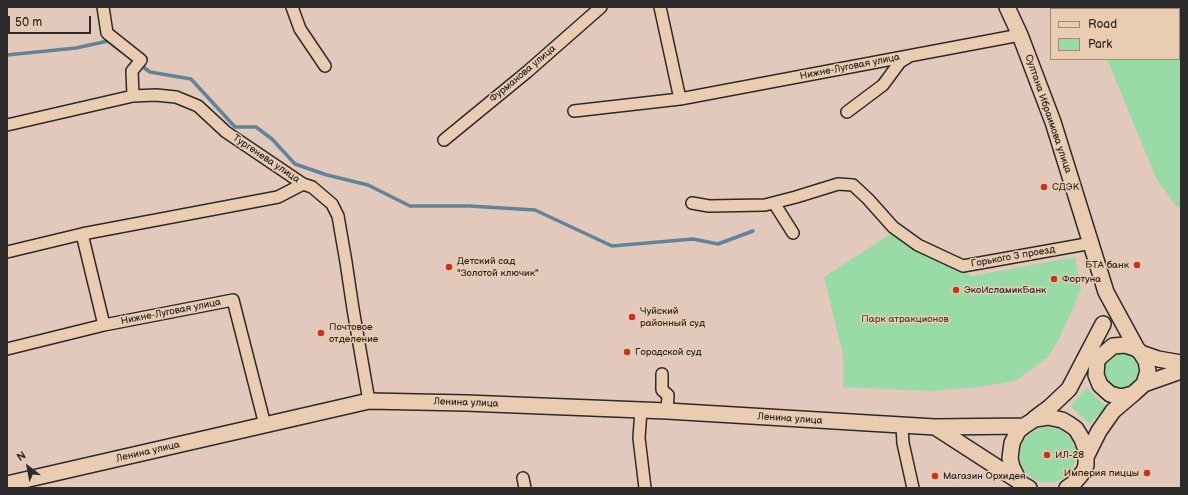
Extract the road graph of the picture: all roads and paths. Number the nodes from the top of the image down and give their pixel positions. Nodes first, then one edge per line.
1 (103, 7) edge
2 (292, 7) edge
3 (602, 7) edge
4 (660, 7) edge
5 (1007, 7) edge
6 (1020, 35) junction
7 (911, 55) junction
8 (325, 66) dead end
9 (133, 96) junction
10 (680, 99) junction
11 (574, 111) dead end
12 (846, 112) dead end
13 (7, 126) edge
14 (444, 140) dead end
15 (303, 184) junction
16 (692, 203) dead end
17 (774, 203) junction
18 (793, 233) dead end
19 (82, 234) junction
20 (1092, 243) junction
21 (7, 252) edge
22 (1106, 292) junction
23 (1122, 321) junction
24 (1103, 324) junction
25 (104, 325) junction
26 (7, 349) edge
27 (1139, 351) junction
28 (1098, 359) junction
29 (1158, 359) junction
30 (1181, 363) edge
31 (1181, 372) edge
32 (662, 374) dead end
33 (1069, 389) junction
34 (1139, 389) junction
35 (369, 401) junction
36 (1050, 407) junction
37 (641, 410) junction
38 (667, 411) junction
39 (1026, 424) junction
40 (265, 425) junction
41 (902, 426) junction
42 (935, 427) junction
43 (961, 428) junction
44 (1085, 464) junction
45 (7, 484) edge
46 (1025, 486) edge
47 (645, 488) edge
48 (913, 488) edge
49 (1067, 488) edge
50 (1087, 488) edge

1 - 9 street
2 - 8 street
3 - 14 street, Фурманова улица
4 - 10 street
5 - 6 main road, Султана Ибраимова улица
6 - 7 street, Нижне-Луговая улица
6 - 20 main road, Султана Ибраимова улица
7 - 10 street, Нижне-Луговая улица
7 - 12 street
9 - 13 street, Тургенева улица
9 - 15 street, Тургенева улица
10 - 11 street, Нижне-Луговая улица
15 - 19 street
15 - 35 street, Тургенева улица
16 - 17 street, Горького 3 проезд
17 - 18 street
17 - 20 street, Горького 3 проезд
19 - 21 street
19 - 25 street
20 - 22 main road, Султана Ибраимова улица
22 - 23 main road
22 - 24 main road
23 - 27 main road
23 - 29 main road
24 - 28 main road
24 - 33 main road
25 - 26 street, Нижне-Луговая улица
25 - 40 street, Нижне-Луговая улица
27 - 28 main road
27 - 29 main road
27 - 34 main road
28 - 33 main road
28 - 34 main road
29 - 30 main road
31 - 34 main road
32 - 38 street
33 - 36 main road
34 - 44 main road
35 - 37 main road, Ленина улица
35 - 40 main road, Ленина улица
36 - 39 main road
36 - 43 main road
37 - 38 main road, Ленина улица
37 - 47 street
38 - 41 main road, Ленина улица
39 - 43 main road
39 - 44 main road
39 - 46 main road
40 - 45 main road, Ленина улица
41 - 42 main road, Ленина улица
41 - 48 street
42 - 43 main road, Ленина улица
42 - 46 main road
44 - 49 main road
44 - 50 main road

